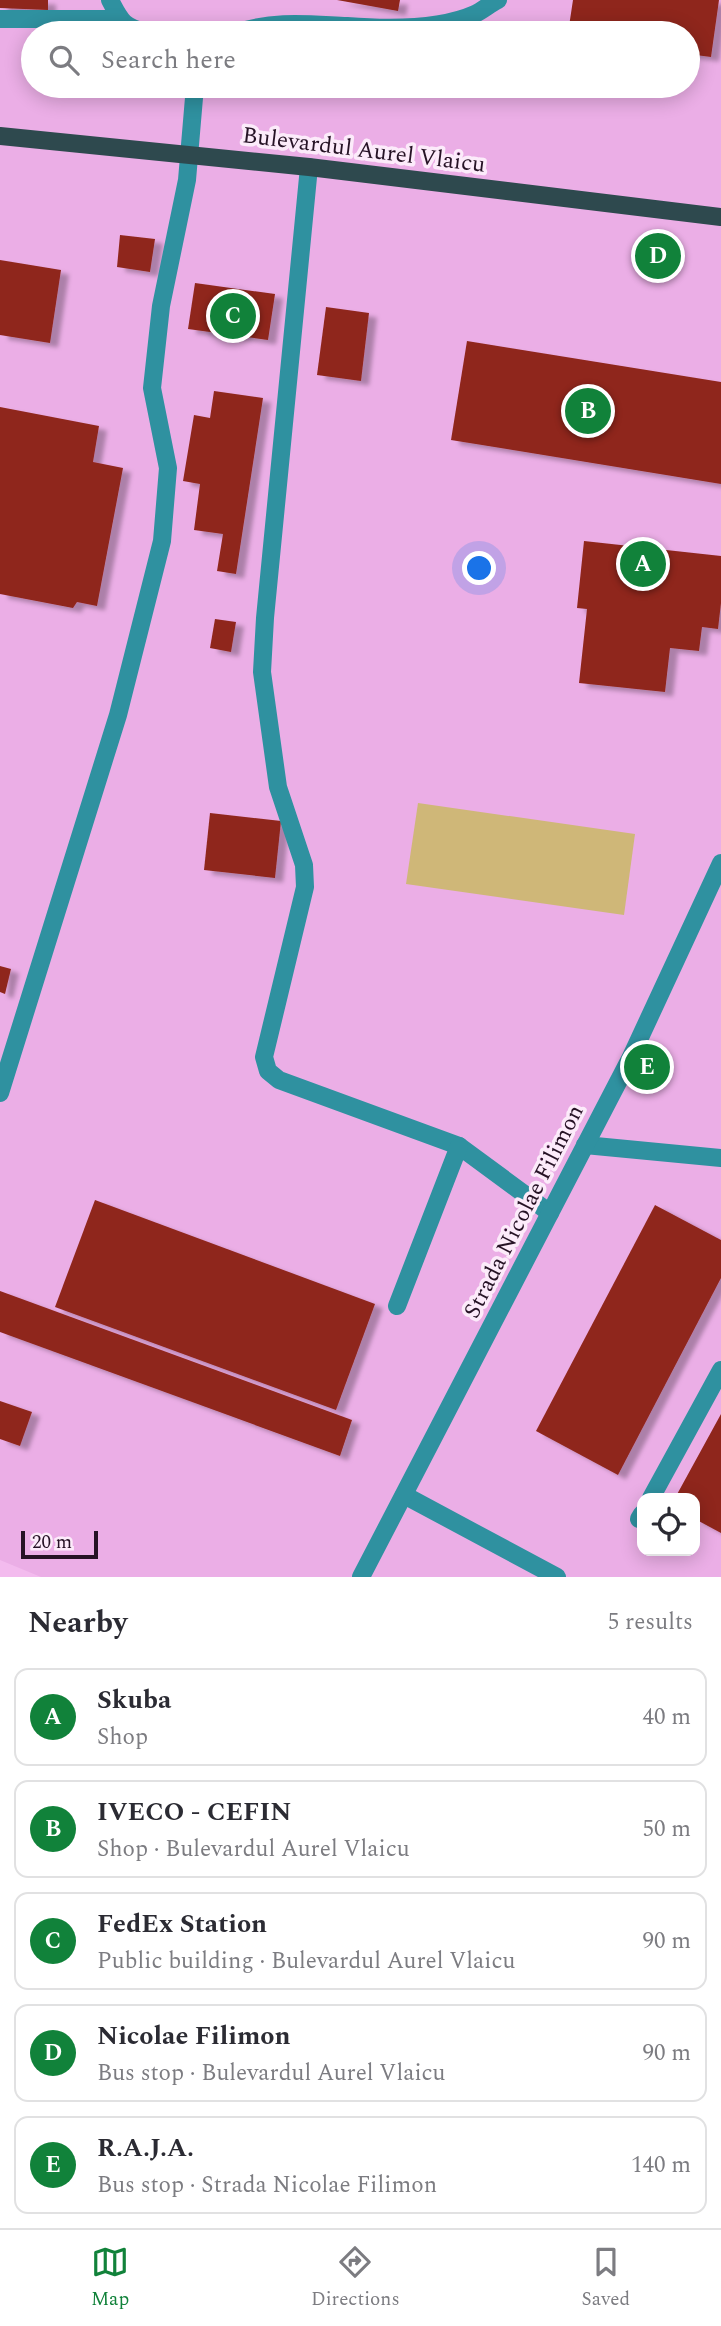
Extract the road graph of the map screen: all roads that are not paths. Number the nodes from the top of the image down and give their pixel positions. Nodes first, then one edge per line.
1 (110, 0) edge
2 (498, 0) edge
3 (0, 19) edge
4 (119, 19) joint
5 (448, 21) edge
6 (194, 98) edge
7 (0, 136) edge
8 (189, 154) junction
9 (309, 167) junction
10 (721, 217) edge
11 (721, 863) edge
12 (0, 1093) edge
13 (585, 1144) junction
14 (459, 1146) junction
15 (721, 1158) edge
16 (550, 1213) junction
17 (397, 1306) dead end
18 (721, 1370) edge
19 (654, 1493) edge
20 (404, 1495) junction
21 (361, 1577) edge
22 (556, 1577) edge

1 - 4 street
2 - 5 street
3 - 4 street
6 - 8 street
7 - 8 main road, Bulevardul Aurel Vlaicu
8 - 9 main road, Bulevardul Aurel Vlaicu
8 - 12 street
9 - 10 main road, Bulevardul Aurel Vlaicu
9 - 14 street
11 - 13 street, Strada Nicolae Filimon
13 - 15 street
13 - 16 street, Strada Nicolae Filimon
14 - 16 street
14 - 17 street
16 - 20 street, Strada Nicolae Filimon
18 - 19 street
20 - 21 street, Strada Nicolae Filimon
20 - 22 street

